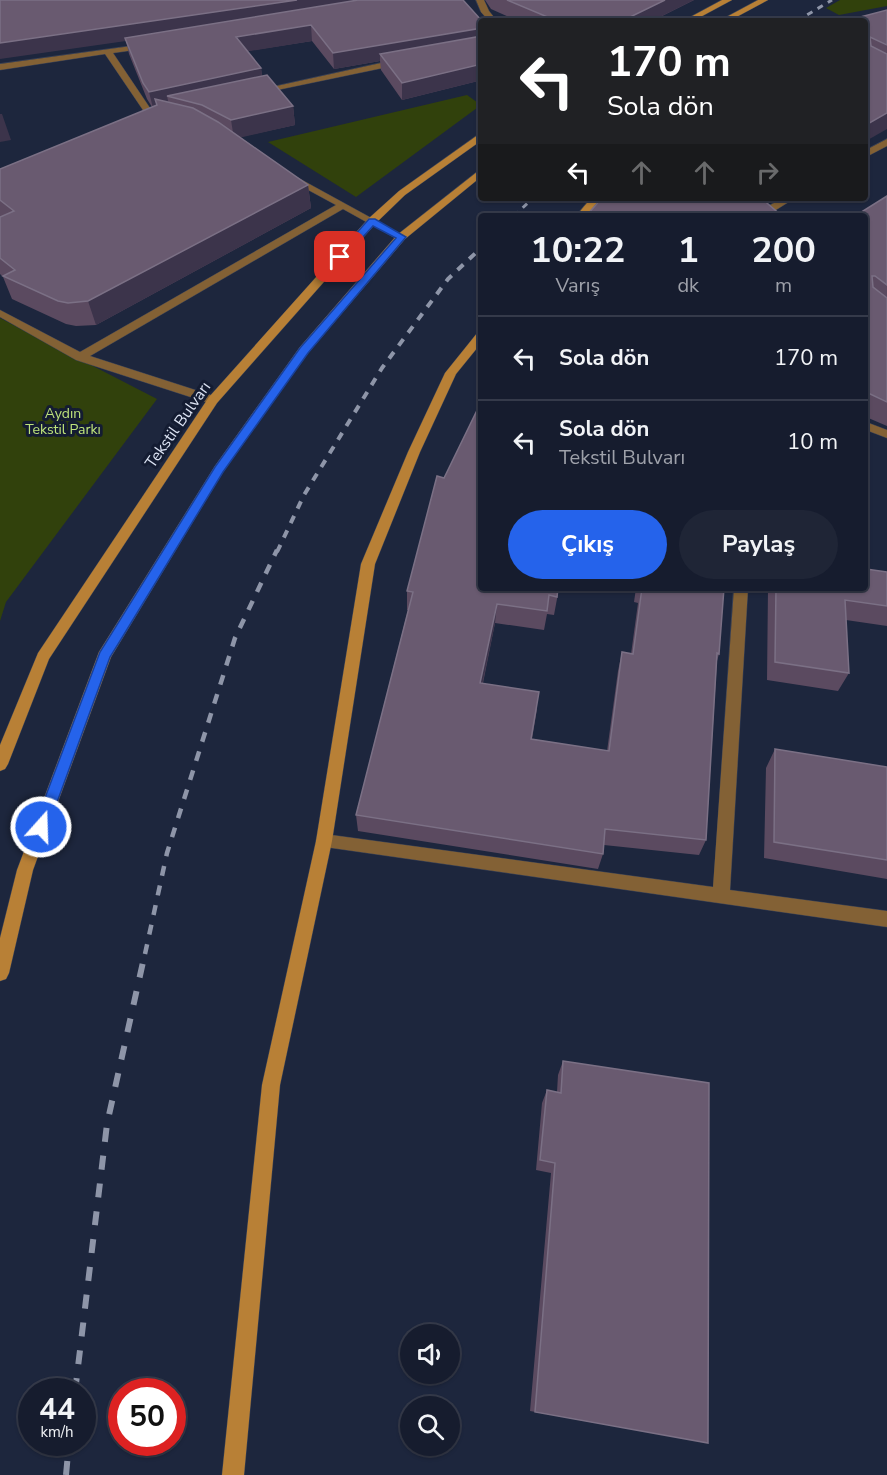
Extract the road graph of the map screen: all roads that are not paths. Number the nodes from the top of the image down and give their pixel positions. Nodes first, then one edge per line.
1 (480, 0) edge
2 (728, 0) edge
3 (764, 0) edge
4 (490, 18) edge
5 (693, 18) edge
6 (729, 18) edge
7 (152, 45) edge
8 (108, 52) junction
9 (414, 59) edge
10 (0, 67) edge
11 (254, 92) edge
12 (128, 124) edge
13 (478, 138) edge
14 (887, 142) edge
15 (868, 153) edge
16 (280, 171) edge
17 (478, 174) edge
18 (593, 201) edge
19 (784, 201) edge
20 (342, 206) junction
21 (766, 211) edge
22 (583, 213) edge
23 (372, 221) junction
24 (401, 237) junction
25 (0, 313) edge
26 (478, 339) edge
27 (80, 357) junction
28 (213, 400) junction
29 (868, 427) edge
30 (887, 434) edge
31 (741, 591) edge
32 (0, 764) edge
33 (324, 841) junction
34 (721, 896) junction
35 (887, 919) edge
36 (0, 973) edge
37 (233, 1475) edge

1 - 4 street
2 - 5 main road
3 - 6 main road
7 - 8 street
8 - 10 street
8 - 12 street
9 - 11 street
13 - 23 main road, Tekstil Bulvarı
14 - 15 street
16 - 20 street
17 - 24 main road
18 - 22 main road
19 - 21 street
20 - 23 street
20 - 27 street
23 - 24 street
23 - 28 main road, Tekstil Bulvarı
24 - 36 main road
25 - 27 street
26 - 33 main road
27 - 28 street
28 - 32 main road, Tekstil Bulvarı
29 - 30 street
31 - 34 street
33 - 34 street
33 - 37 main road
34 - 35 street

